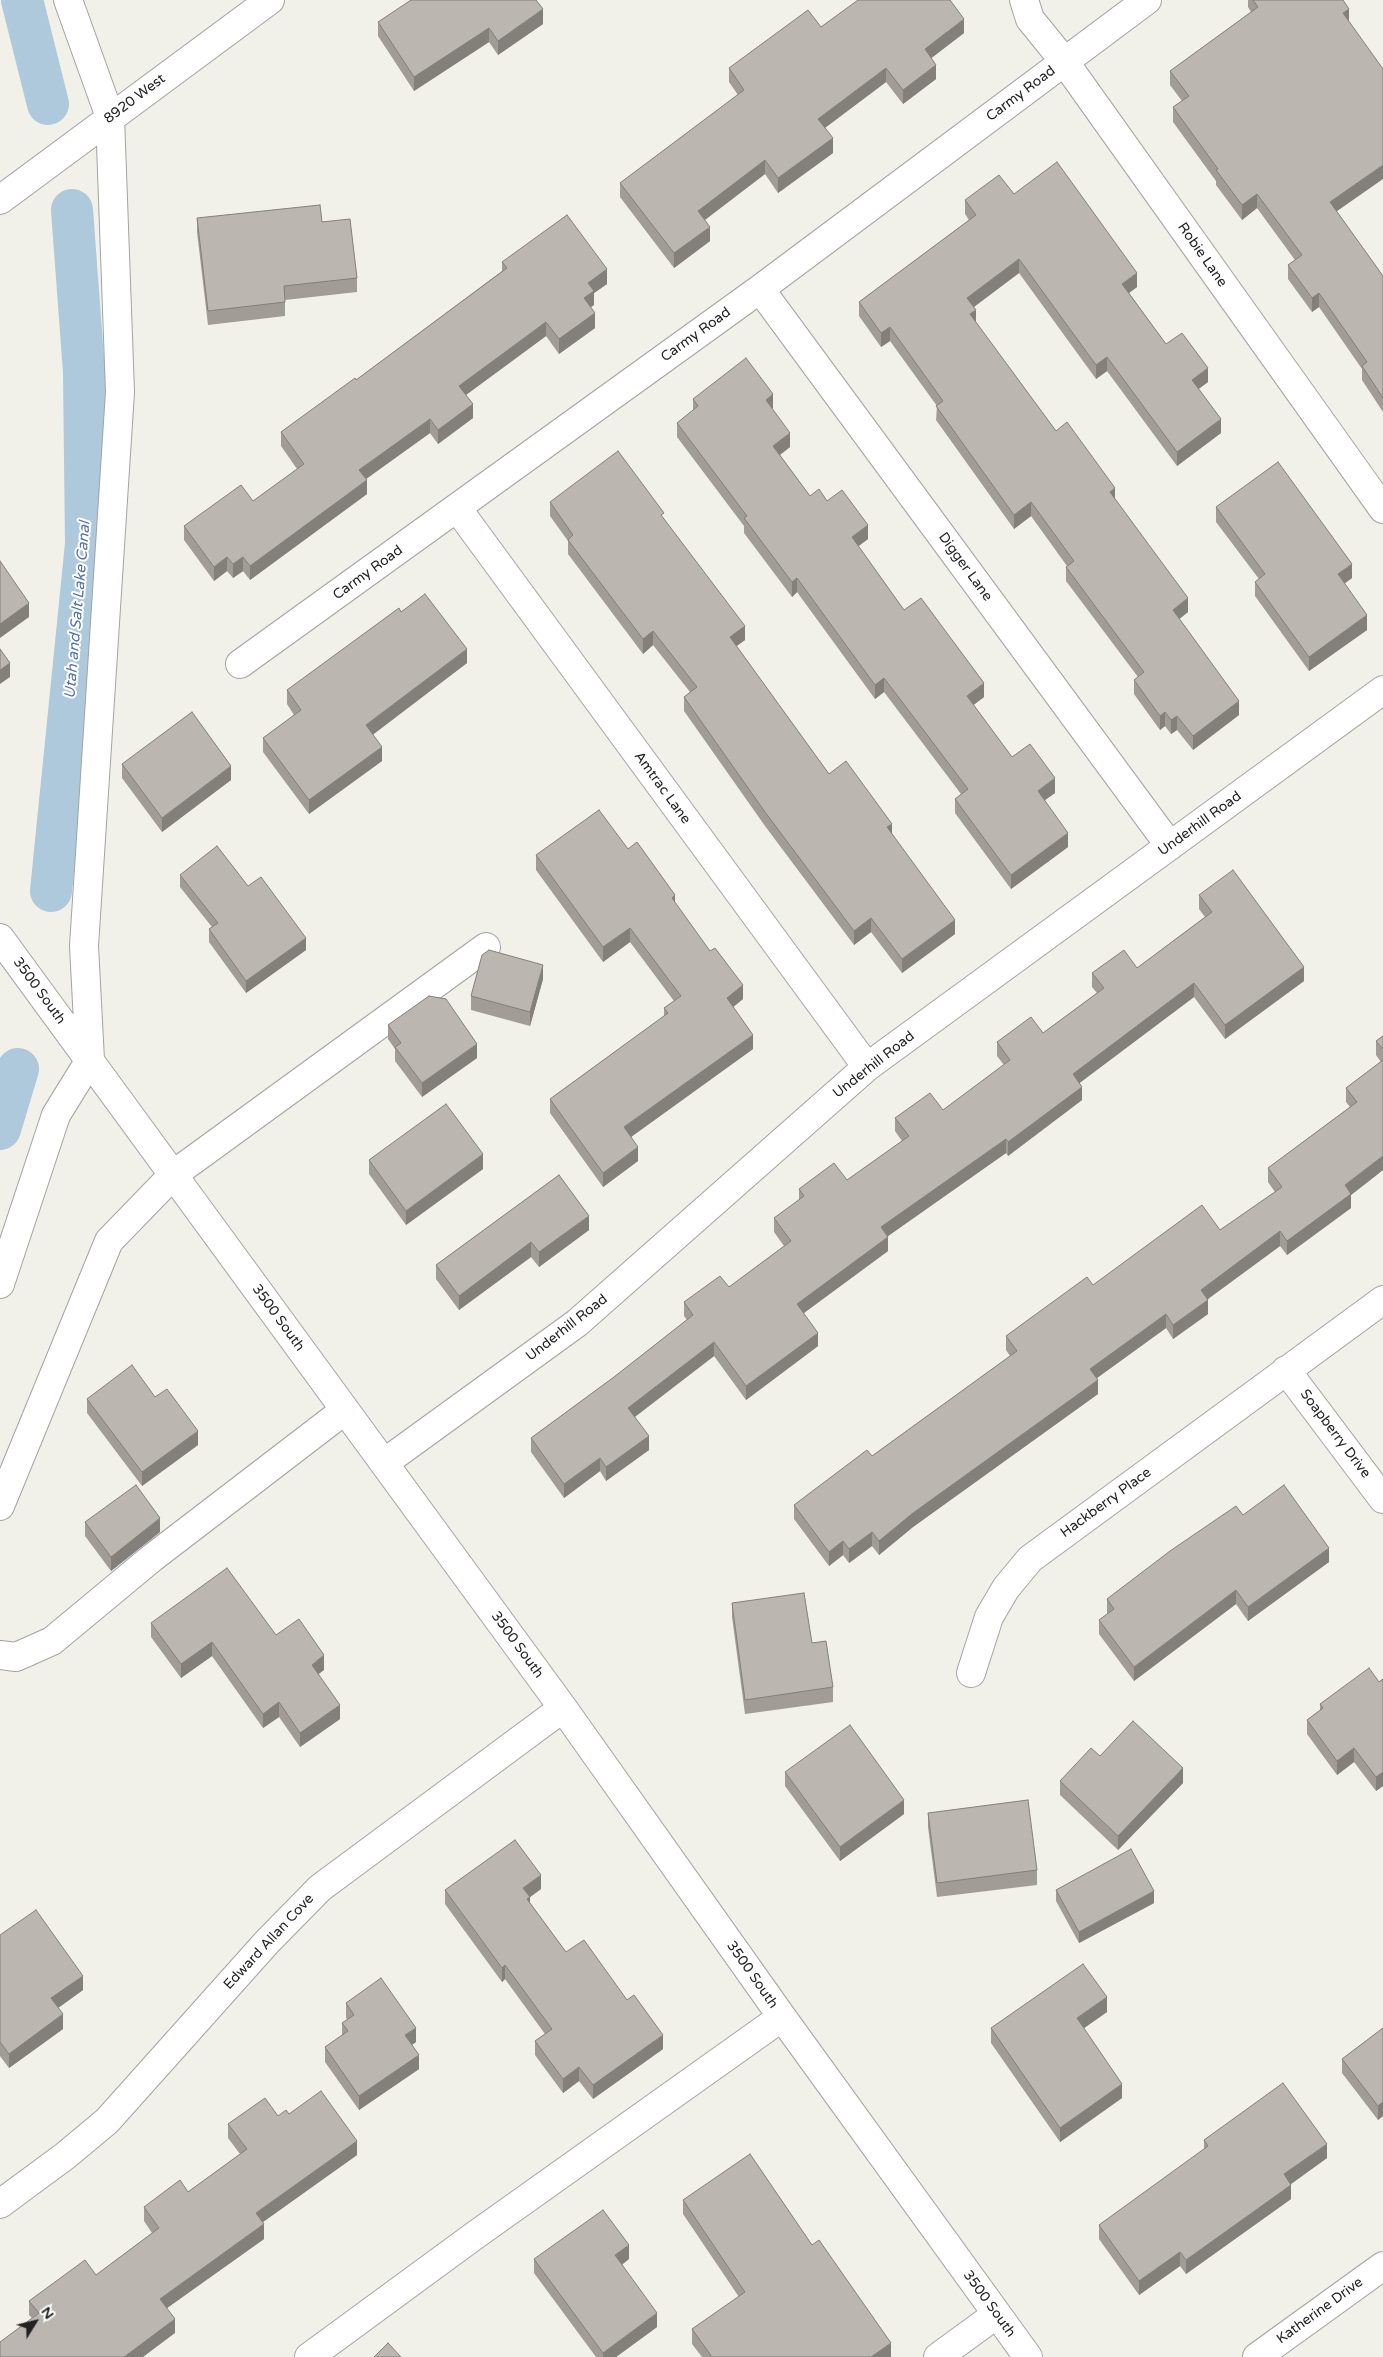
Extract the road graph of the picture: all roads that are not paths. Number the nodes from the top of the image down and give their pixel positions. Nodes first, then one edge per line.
1 (68, 0) edge
2 (270, 0) edge
3 (1024, 0) edge
4 (1147, 0) edge
5 (1064, 61) junction
6 (110, 117) junction
7 (0, 200) edge
8 (760, 289) junction
9 (457, 508) junction
10 (1383, 509) edge
11 (240, 664) dead end
12 (1383, 690) edge
13 (1170, 846) junction
14 (0, 938) edge
15 (486, 947) dead end
16 (86, 1054) junction
17 (867, 1067) junction
18 (174, 1174) junction
19 (0, 1284) edge
20 (1383, 1300) edge
21 (1286, 1370) junction
22 (345, 1410) junction
23 (384, 1462) junction
24 (1383, 1499) edge
25 (0, 1506) edge
26 (0, 1655) edge
27 (971, 1673) dead end
28 (564, 1708) junction
29 (782, 2017) junction
30 (0, 2204) edge
31 (1383, 2266) edge
32 (997, 2314) junction
33 (308, 2357) edge
34 (938, 2357) edge
35 (1028, 2357) edge
36 (1257, 2357) edge

1 - 6 street
2 - 6 street, 8920 West
3 - 5 street, Robie Lane
4 - 5 street, Carmy Road
5 - 8 street, Carmy Road
5 - 10 street, Robie Lane
6 - 7 street, 8920 West
6 - 16 street
8 - 9 street, Carmy Road
8 - 13 street, Digger Lane
9 - 11 street, Carmy Road
9 - 17 street, Amtrac Lane
12 - 13 street, Underhill Road
13 - 17 street, Underhill Road
14 - 16 street, 3500 South
15 - 18 street
16 - 18 street, 3500 South
16 - 19 street
17 - 23 street, Underhill Road
18 - 22 street, 3500 South
18 - 25 street
20 - 21 street, Hackberry Place
21 - 24 street, Soapberry Drive
21 - 27 street, Hackberry Place
22 - 23 street, 3500 South
22 - 26 street
23 - 28 street, 3500 South
28 - 29 street, 3500 South
28 - 30 street, Edward Allan Cove
29 - 32 street, 3500 South
29 - 33 street
31 - 36 street, Katherine Drive
32 - 34 street
32 - 35 street, 3500 South

